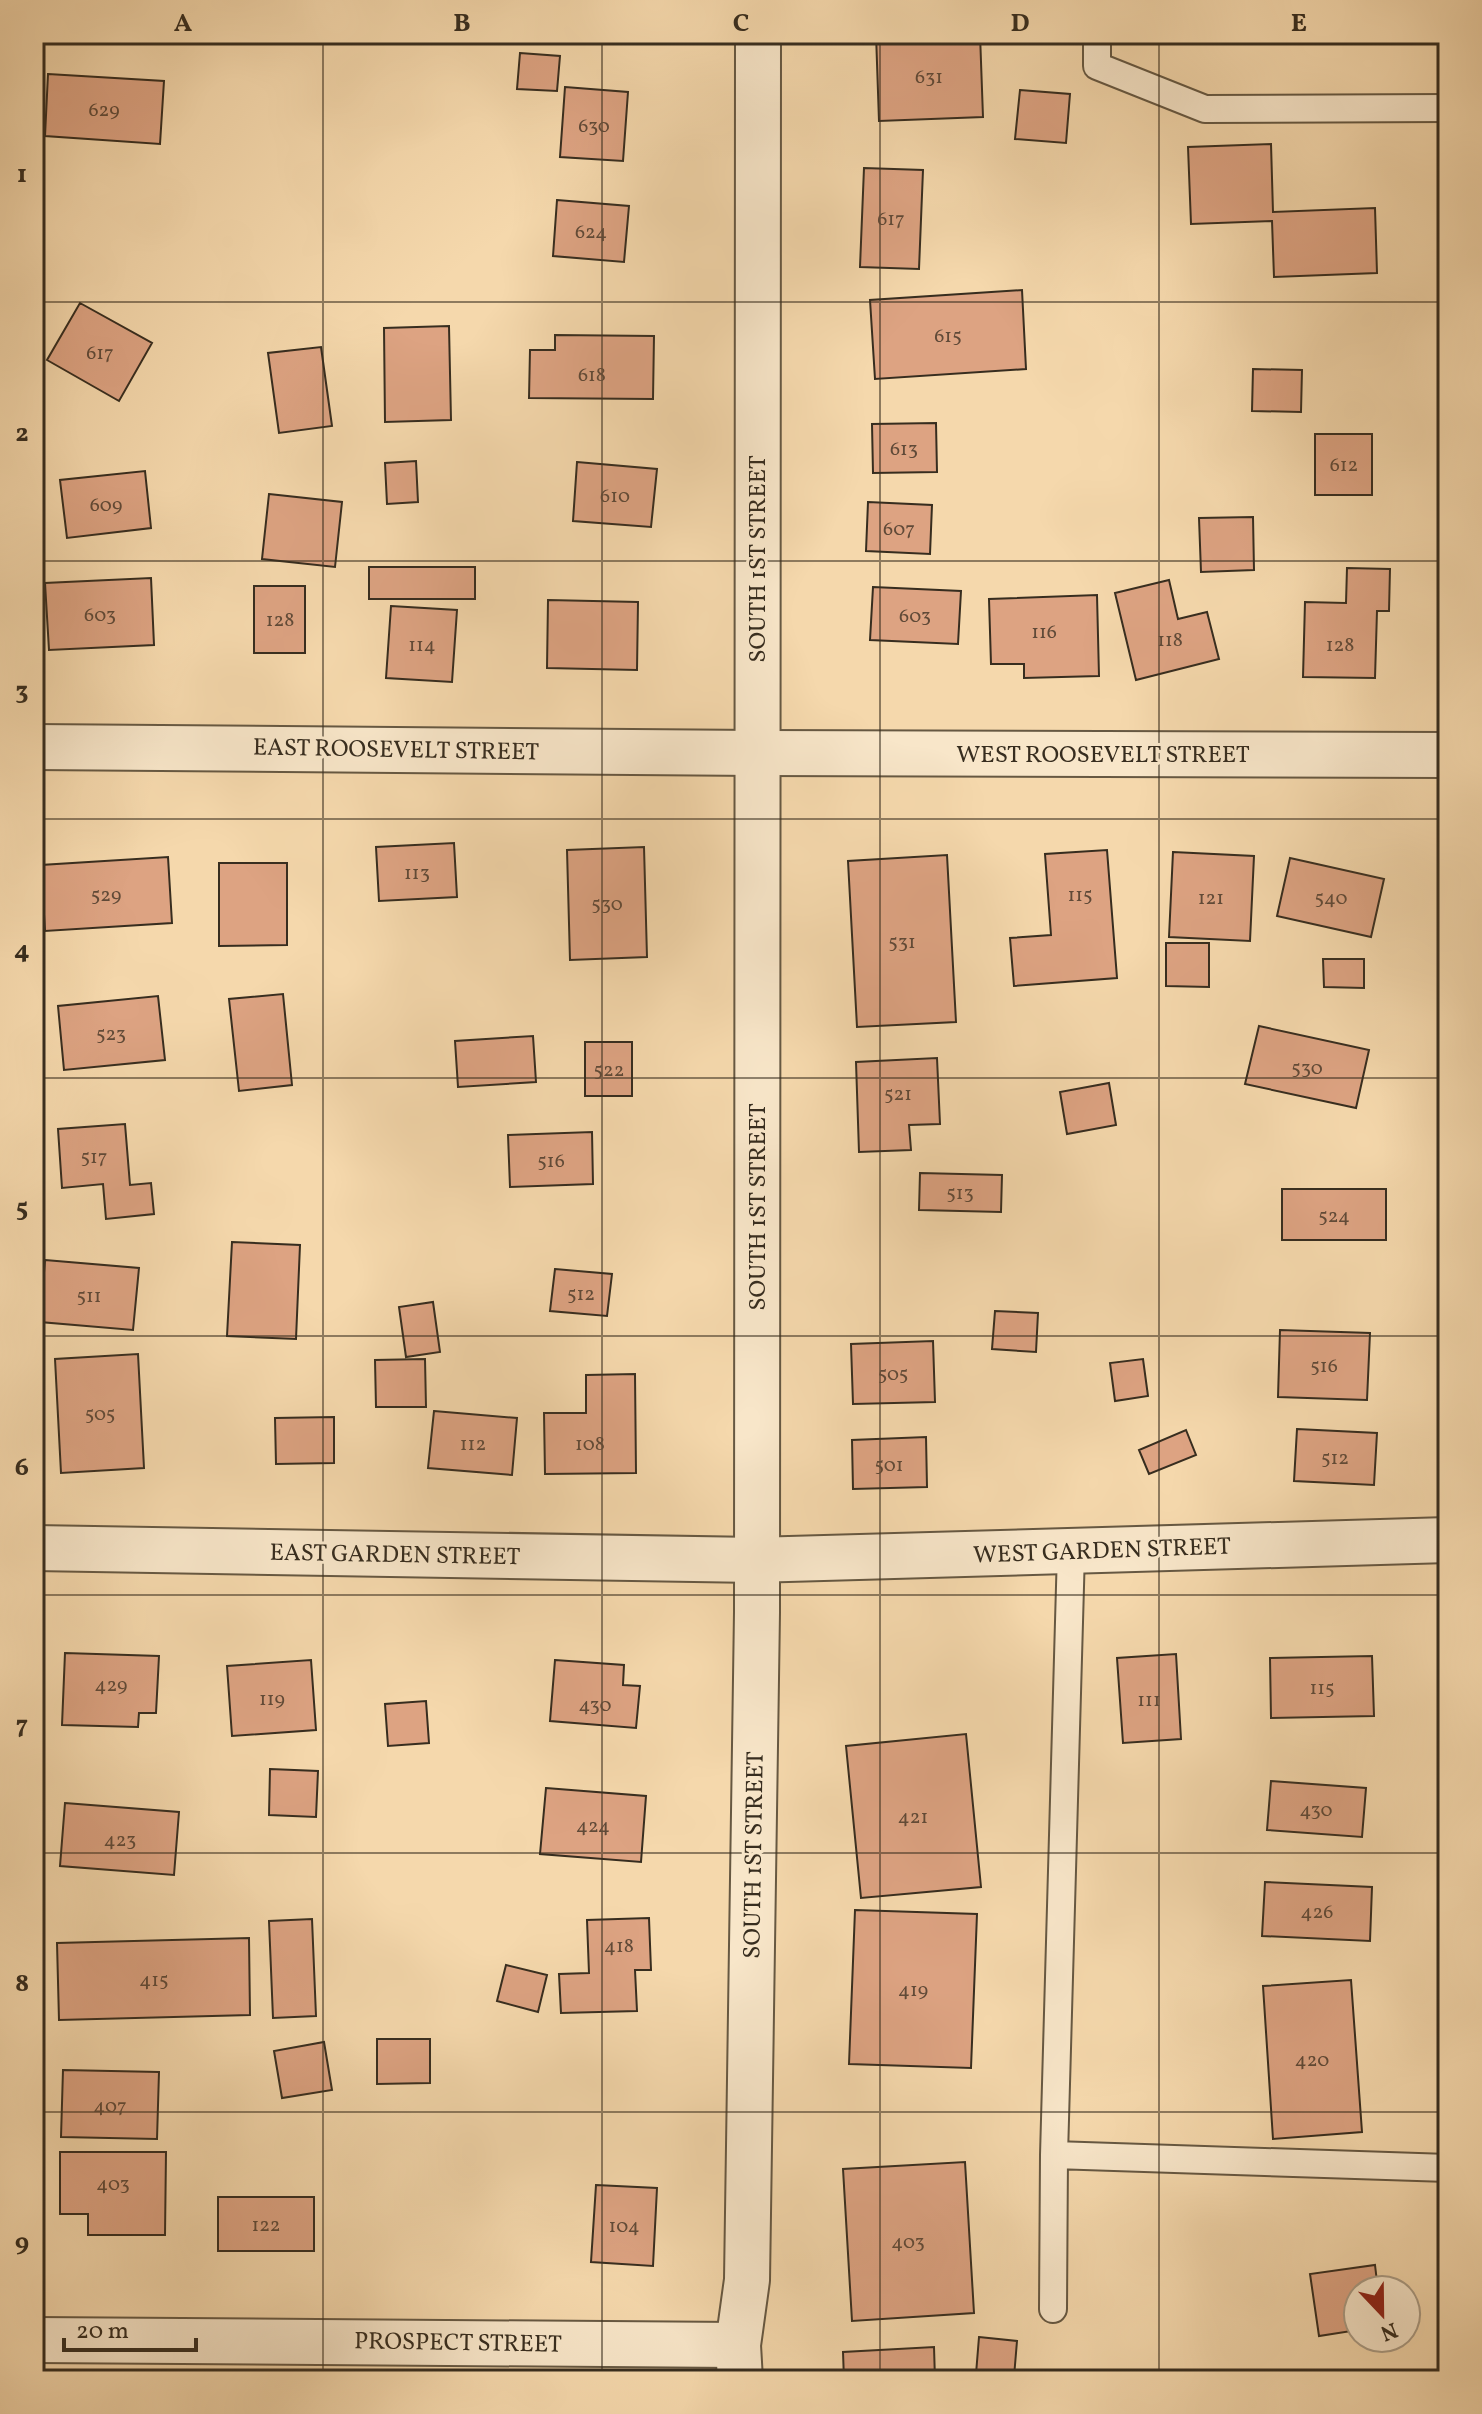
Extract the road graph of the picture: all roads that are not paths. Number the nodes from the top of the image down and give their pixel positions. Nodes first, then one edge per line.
1 (758, 34) edge
2 (1097, 34) edge
3 (1448, 108) edge
4 (34, 747) edge
5 (757, 753) junction
6 (1448, 755) edge
7 (1448, 1540) edge
8 (34, 1548) edge
9 (1071, 1551) junction
10 (756, 1560) junction
11 (1054, 2155) junction
12 (1448, 2168) edge
13 (1053, 2309) dead end
14 (34, 2340) edge
15 (739, 2362) edge

1 - 5 street, SOUTH 1ST STREET
2 - 3 lane
4 - 5 street, EAST ROOSEVELT STREET
5 - 6 street, WEST ROOSEVELT STREET
5 - 10 street, SOUTH 1ST STREET
7 - 9 street, WEST GARDEN STREET
8 - 10 street, EAST GARDEN STREET
9 - 10 street, WEST GARDEN STREET
9 - 11 lane
10 - 15 street, SOUTH 1ST STREET
11 - 12 lane
11 - 13 lane
14 - 15 street, PROSPECT STREET

